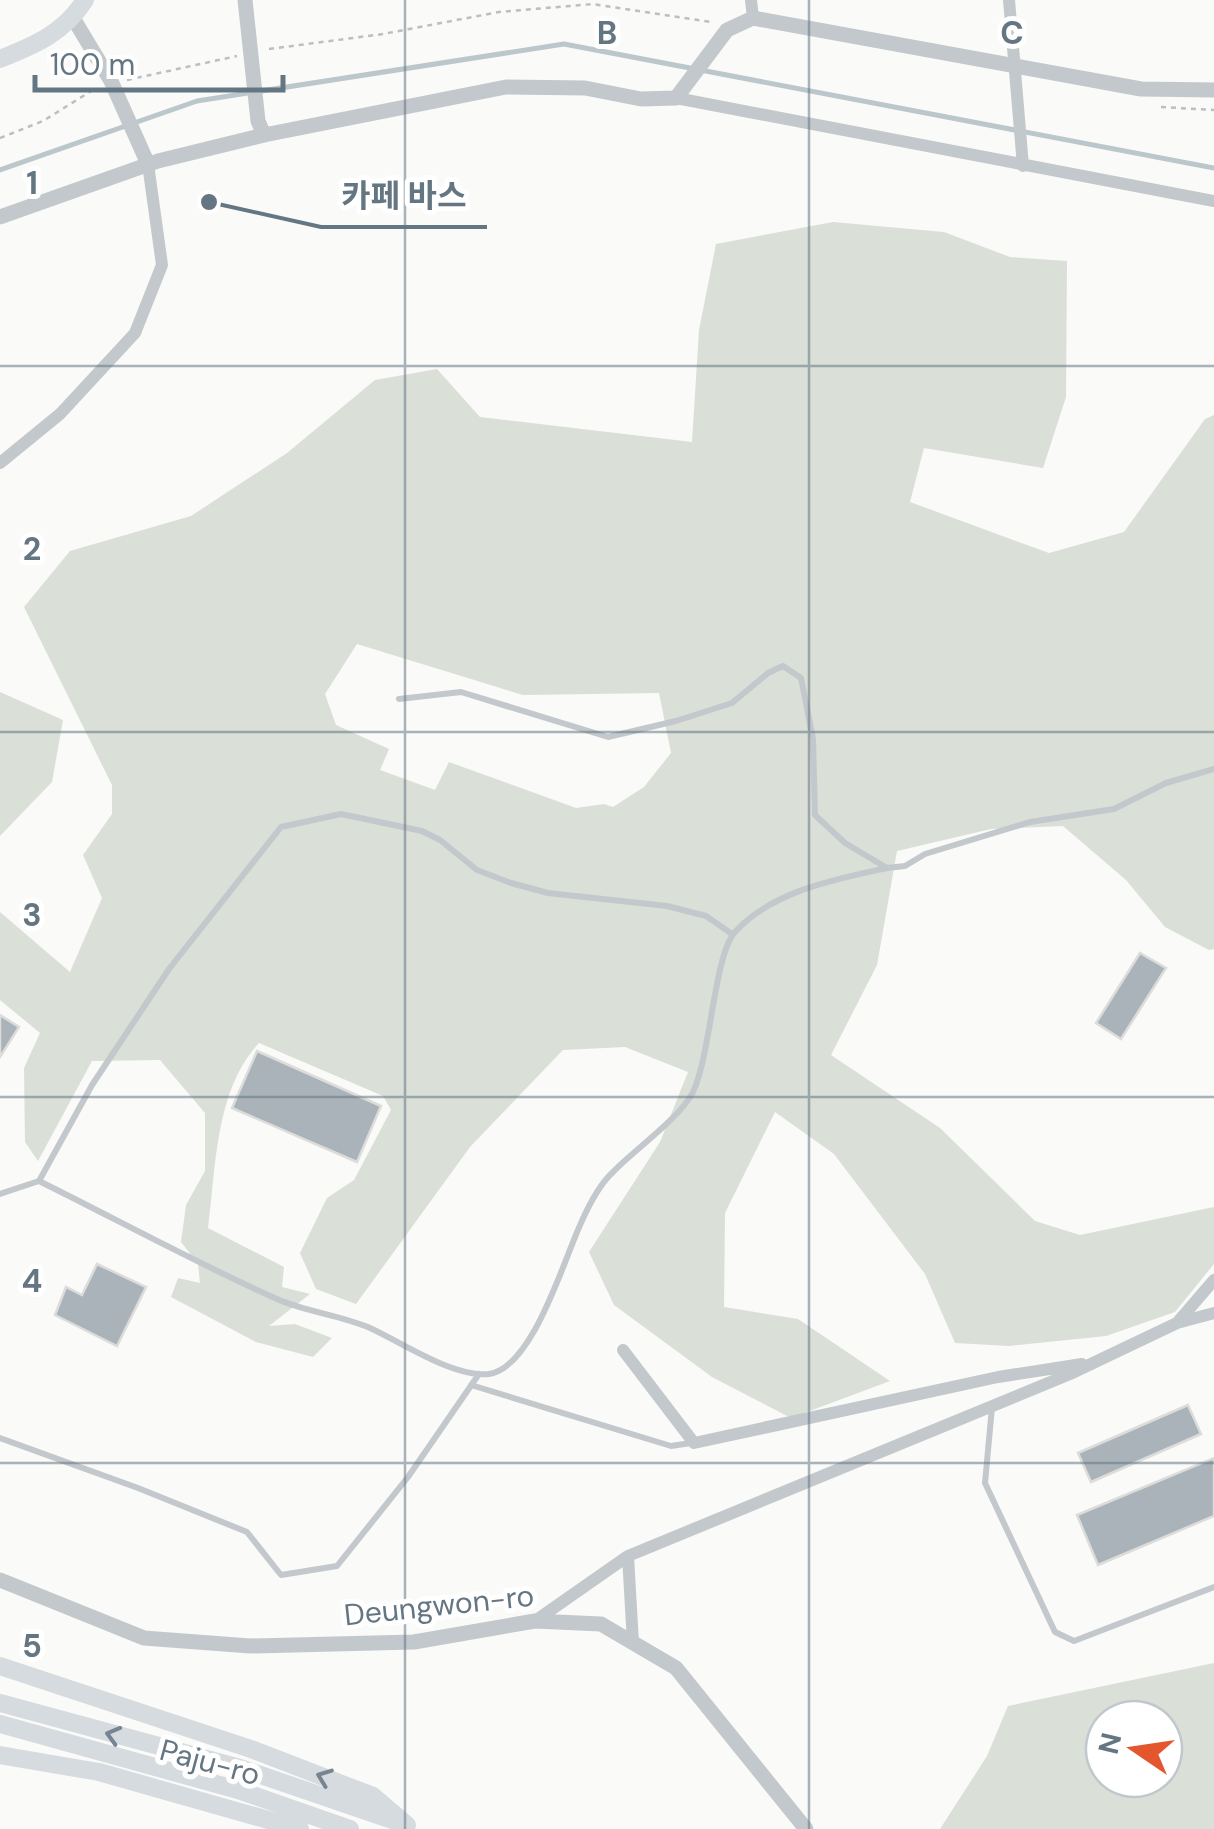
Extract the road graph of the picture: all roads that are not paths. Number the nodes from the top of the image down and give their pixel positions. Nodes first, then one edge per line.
1 (85, 0) edge
2 (245, 0) edge
3 (752, 0) edge
4 (1010, 0) edge
5 (73, 18) junction
6 (753, 18) junction
7 (0, 59) edge
8 (1016, 66) junction
9 (1214, 90) edge
10 (676, 98) junction
11 (261, 128) junction
12 (144, 158) junction
13 (1023, 166) junction
14 (1214, 201) edge
15 (0, 217) edge
16 (0, 463) edge
17 (399, 699) dead end
18 (1214, 769) edge
19 (886, 868) junction
20 (732, 934) junction
21 (39, 1181) junction
22 (0, 1194) edge
23 (1214, 1280) edge
24 (1214, 1314) edge
25 (1177, 1323) junction
26 (623, 1350) dead end
27 (1095, 1362) junction
28 (480, 1373) junction
29 (472, 1385) junction
30 (992, 1406) junction
31 (0, 1438) edge
32 (694, 1443) junction
33 (628, 1556) junction
34 (0, 1580) edge
35 (1214, 1587) edge
36 (535, 1621) junction
37 (634, 1643) junction
38 (0, 1666) edge
39 (0, 1703) edge
40 (0, 1724) edge
41 (0, 1755) edge
42 (412, 1827) edge
43 (300, 1829) edge
44 (350, 1829) edge
45 (806, 1829) edge

1 - 5 main road
2 - 11 street
3 - 6 street
4 - 8 street
5 - 7 main road
5 - 12 street
6 - 8 street
6 - 10 street
8 - 9 street
8 - 13 street
10 - 11 street
10 - 13 street
11 - 12 street
12 - 15 street
12 - 16 street
13 - 14 street
17 - 19 lane
18 - 19 lane
19 - 20 lane
20 - 21 lane
20 - 28 lane
21 - 22 lane
21 - 28 lane
23 - 25 street
24 - 25 street
25 - 27 street
26 - 32 street
27 - 30 street
27 - 32 street
28 - 29 lane
29 - 31 lane
29 - 32 lane
30 - 33 street
30 - 35 lane
33 - 36 street
33 - 37 street
34 - 36 street, Deungwon-ro
36 - 37 street, Deungwon-ro
37 - 45 street, Deungwon-ro
42 -> 38 main road
42 -> 39 main road, Paju-ro
40 - 44 main road, Paju-ro
41 - 43 main road

